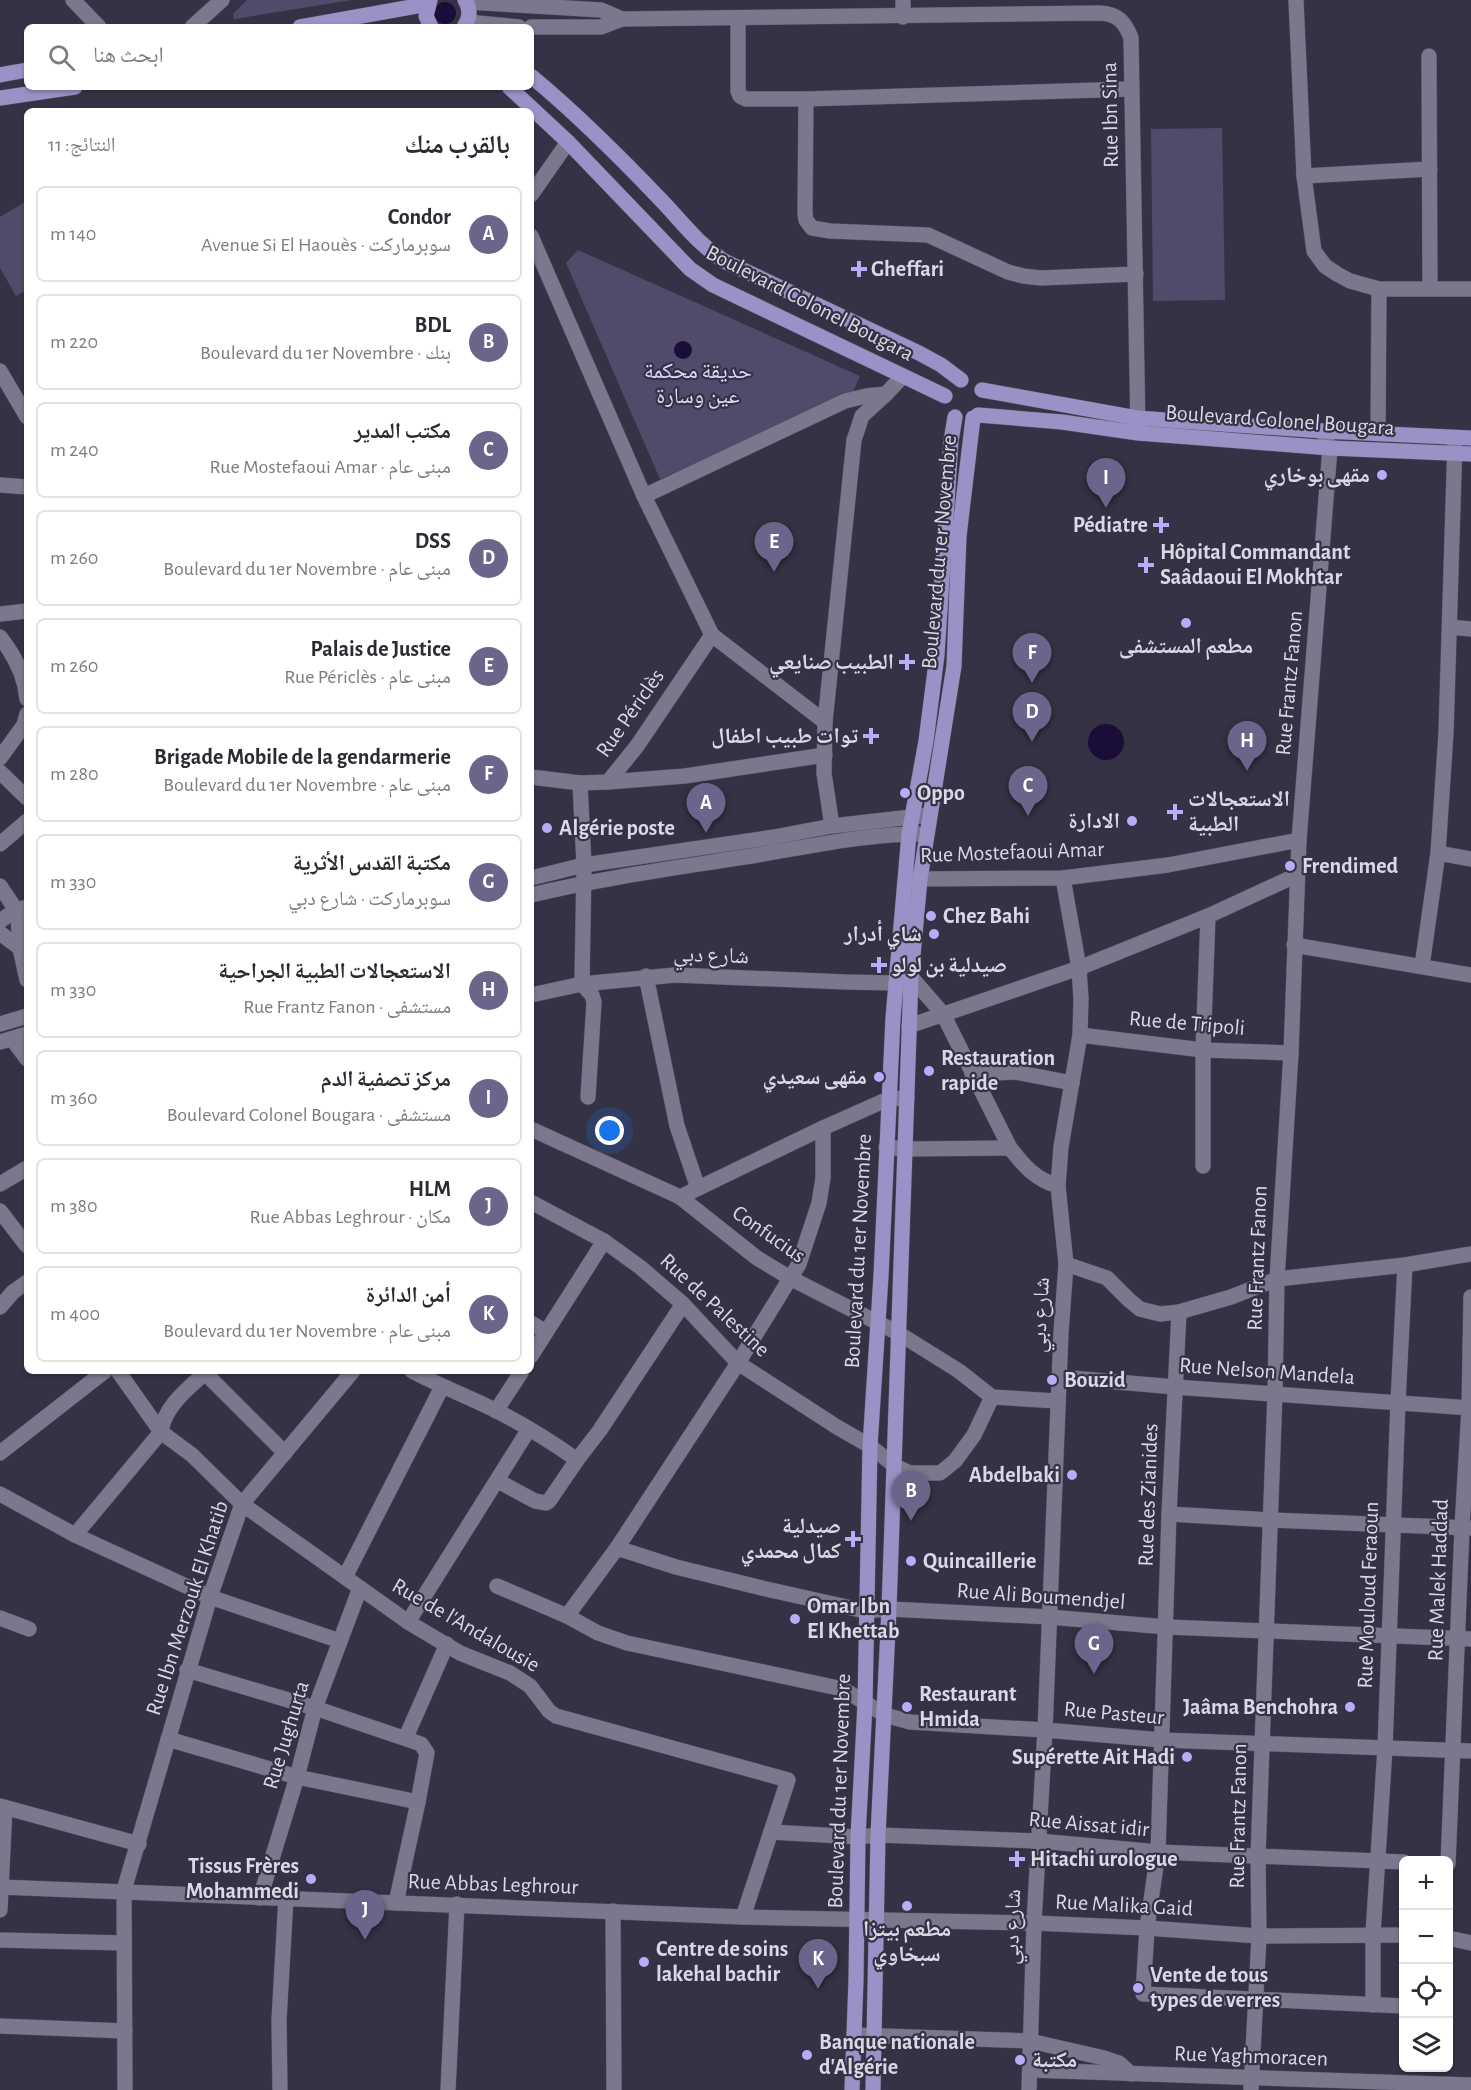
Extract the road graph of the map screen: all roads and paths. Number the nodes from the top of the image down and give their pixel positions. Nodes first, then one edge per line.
1 (73, 0) edge
2 (222, 0) edge
3 (903, 0) edge
4 (1296, 0) edge
5 (466, 1) edge
6 (429, 2) edge
7 (601, 5) edge
8 (903, 17) junction
9 (738, 18) junction
10 (622, 19) junction
11 (96, 24) edge
12 (195, 24) edge
13 (315, 24) edge
14 (430, 24) edge
15 (466, 24) edge
16 (534, 27) edge
17 (601, 27) junction
18 (1428, 56) dead end
19 (24, 71) edge
20 (0, 75) edge
21 (534, 79) edge
22 (1131, 89) junction
23 (55, 90) edge
24 (511, 90) edge
25 (0, 98) edge
26 (806, 99) junction
27 (531, 108) edge
28 (534, 111) edge
29 (568, 142) junction
30 (1430, 170) junction
31 (1304, 176) junction
32 (534, 191) edge
33 (534, 243) edge
34 (1136, 274) junction
35 (1379, 289) junction
36 (1430, 289) junction
37 (1471, 289) edge
38 (0, 371) edge
39 (903, 376) junction
40 (961, 380) junction
41 (982, 390) junction
42 (886, 394) junction
43 (945, 396) junction
44 (0, 397) edge
45 (16, 398) junction
46 (24, 412) edge
47 (976, 416) junction
48 (955, 417) junction
49 (1137, 426) junction
50 (1323, 431) junction
51 (1378, 433) junction
52 (1455, 437) junction
53 (1471, 438) edge
54 (1330, 448) junction
55 (1455, 454) junction
56 (1471, 454) edge
57 (0, 485) edge
58 (24, 487) edge
59 (644, 496) junction
60 (24, 611) edge
61 (0, 614) edge
62 (1450, 627) junction
63 (1471, 629) edge
64 (712, 635) junction
65 (0, 637) edge
66 (24, 683) edge
67 (825, 722) junction
68 (24, 725) edge
69 (825, 754) junction
70 (0, 758) edge
71 (0, 772) edge
72 (534, 777) edge
73 (608, 782) junction
74 (580, 783) junction
75 (24, 795) edge
76 (929, 815) junction
77 (911, 818) junction
78 (832, 826) junction
79 (24, 829) edge
80 (909, 834) junction
81 (926, 834) junction
82 (1299, 840) junction
83 (0, 844) edge
84 (1438, 853) junction
85 (1471, 859) edge
86 (584, 865) junction
87 (1297, 875) junction
88 (534, 877) edge
89 (912, 877) junction
90 (1063, 878) junction
91 (583, 883) junction
92 (0, 886) edge
93 (534, 894) edge
94 (22, 908) edge
95 (1208, 916) junction
96 (0, 921) edge
97 (0, 933) edge
98 (1294, 945) junction
99 (20, 948) junction
100 (24, 966) edge
101 (1422, 966) junction
102 (1079, 968) junction
103 (1471, 975) edge
104 (646, 976) junction
105 (911, 977) junction
106 (895, 983) junction
107 (582, 984) junction
108 (534, 994) edge
109 (943, 1014) junction
110 (24, 1017) edge
111 (0, 1024) edge
112 (909, 1026) junction
113 (24, 1035) edge
114 (1080, 1035) junction
115 (6, 1040) edge
116 (1203, 1050) junction
117 (1291, 1053) junction
118 (24, 1056) edge
119 (972, 1074) junction
120 (1072, 1083) junction
121 (588, 1097) dead end
122 (907, 1098) junction
123 (888, 1099) junction
124 (823, 1128) junction
125 (534, 1131) edge
126 (886, 1147) junction
127 (1010, 1148) junction
128 (905, 1149) junction
129 (1203, 1166) dead end
130 (24, 1170) edge
131 (0, 1184) edge
132 (1058, 1186) junction
133 (698, 1188) junction
134 (680, 1197) junction
135 (534, 1204) edge
136 (0, 1212) edge
137 (604, 1241) junction
138 (24, 1242) edge
139 (1471, 1254) edge
140 (1066, 1264) junction
141 (1405, 1265) junction
142 (790, 1278) junction
143 (1277, 1279) junction
144 (24, 1283) edge
145 (6, 1292) edge
146 (1471, 1298) edge
147 (683, 1304) junction
148 (0, 1307) edge
149 (1179, 1312) junction
150 (877, 1322) junction
151 (534, 1325) edge
152 (546, 1332) junction
153 (898, 1333) junction
154 (534, 1351) edge
155 (738, 1363) junction
156 (101, 1374) edge
157 (120, 1374) edge
158 (204, 1374) edge
159 (208, 1374) edge
160 (351, 1374) edge
161 (417, 1374) edge
162 (520, 1374) edge
163 (1060, 1377) junction
164 (1175, 1387) junction
165 (442, 1388) junction
166 (1275, 1393) junction
167 (992, 1397) junction
168 (1057, 1401) junction
169 (1398, 1402) junction
170 (1470, 1408) edge
171 (496, 1411) junction
172 (529, 1429) junction
173 (160, 1432) junction
174 (870, 1446) junction
175 (0, 1453) edge
176 (285, 1453) junction
177 (577, 1460) junction
178 (895, 1466) junction
179 (498, 1481) junction
180 (0, 1494) edge
181 (242, 1504) junction
182 (1169, 1514) junction
183 (1271, 1520) junction
184 (1393, 1526) junction
185 (1467, 1528) edge
186 (75, 1535) junction
187 (616, 1548) junction
188 (345, 1576) junction
189 (497, 1586) dead end
190 (360, 1588) junction
191 (210, 1597) junction
192 (890, 1609) junction
193 (866, 1611) junction
194 (567, 1616) junction
195 (1049, 1617) junction
196 (0, 1618) edge
197 (408, 1622) junction
198 (1167, 1627) junction
199 (29, 1629) dead end
200 (1267, 1631) junction
201 (1389, 1636) junction
202 (1465, 1639) edge
203 (340, 1641) junction
204 (447, 1644) junction
205 (187, 1670) junction
206 (865, 1704) junction
207 (315, 1708) junction
208 (885, 1715) junction
209 (1045, 1730) junction
210 (406, 1737) junction
211 (168, 1738) junction
212 (1162, 1740) junction
213 (1262, 1743) junction
214 (1385, 1748) junction
215 (1454, 1750) junction
216 (1471, 1751) edge
217 (297, 1777) junction
218 (418, 1802) junction
219 (2, 1807) edge
220 (771, 1833) junction
221 (878, 1835) junction
222 (858, 1837) junction
223 (1039, 1841) junction
224 (139, 1844) junction
225 (1158, 1852) junction
226 (1258, 1856) junction
227 (1449, 1856) edge
228 (1378, 1861) junction
229 (1399, 1862) edge
230 (0, 1887) edge
231 (124, 1890) junction
232 (260, 1898) junction
233 (286, 1898) junction
234 (396, 1903) junction
235 (457, 1904) junction
236 (0, 1910) edge
237 (613, 1911) junction
238 (743, 1917) junction
239 (857, 1920) junction
240 (877, 1921) junction
241 (1034, 1923) junction
242 (1148, 1928) junction
243 (1373, 1934) junction
244 (1399, 1935) edge
245 (1259, 1936) junction
246 (1453, 1939) edge
247 (0, 1940) edge
248 (124, 1943) junction
249 (1471, 1943) edge
250 (1255, 1999) junction
251 (1373, 2005) junction
252 (1399, 2007) edge
253 (0, 2026) edge
254 (125, 2031) junction
255 (875, 2034) junction
256 (854, 2035) junction
257 (1030, 2041) junction
258 (1030, 2070) junction
259 (1131, 2074) junction
260 (1252, 2083) edge
261 (1471, 2085) edge
262 (1365, 2086) edge
263 (1432, 2087) edge
264 (124, 2090) edge
265 (280, 2090) edge
266 (448, 2090) edge
267 (614, 2090) edge
268 (852, 2090) edge
269 (873, 2090) edge
270 (1029, 2090) edge

1 - 11 street
2 - 12 street
3 - 8 street
4 - 31 street
5 - 7 street
5 - 15 main road
6 - 13 main road
6 - 14 main road
7 - 10 street
7 - 17 street
8 - 9 street, Rue Ibn Sina
8 - 22 street, Rue Ibn Sina
9 - 10 street, Rue Ibn Sina
9 - 26 street
10 - 17 street
16 - 17 street
18 - 30 street
19 - 20 main road
21 - 40 main road
22 - 26 street
22 - 34 street, Rue Ibn Sina
23 - 25 main road
24 - 27 main road, Boulevard Colonel Bougara
26 - 34 street
28 - 29 main road, Boulevard Colonel Bougara
29 - 32 street
29 - 39 main road, Boulevard Colonel Bougara
30 - 31 street
30 - 36 street
31 - 35 street
33 - 59 street
34 - 49 street, Rue Ibn Sina
35 - 36 street
35 - 51 street
36 - 37 street
38 - 45 street
39 - 42 street
39 - 43 main road, Boulevard Colonel Bougara
40 - 41 main road
40 - 43 main road
41 - 47 main road
41 - 49 main road, Boulevard Colonel Bougara
42 - 59 street
42 - 67 street
43 - 48 main road
44 - 45 street
45 - 46 street
47 - 48 main road
47 - 49 main road, Boulevard Colonel Bougara
47 - 76 main road, Boulevard du 1er Novembre
48 - 77 main road, Boulevard du 1er Novembre
49 - 50 main road, Boulevard Colonel Bougara
49 - 54 main road, Boulevard Colonel Bougara
50 - 51 main road, Boulevard Colonel Bougara
50 - 54 street, Rue Frantz Fanon
51 - 52 main road, Boulevard Colonel Bougara
52 - 53 main road, Boulevard Colonel Bougara
52 - 55 street
54 - 55 main road, Boulevard Colonel Bougara
54 - 82 street, Rue Frantz Fanon
55 - 56 main road, Boulevard Colonel Bougara
55 - 62 street
57 - 58 street
59 - 64 street
60 - 61 street
62 - 63 street
62 - 84 street
64 - 67 street
64 - 73 street, Rue Périclès
65 - 66 street
67 - 69 street
68 - 70 street
69 - 73 street
69 - 78 street
71 - 75 street
72 - 74 street, Rue Périclès
73 - 74 street, Rue Périclès
74 - 86 street
76 - 77 street
76 - 81 main road, Boulevard du 1er Novembre
77 - 78 street
77 - 80 main road, Boulevard du 1er Novembre
78 - 86 street
79 - 83 street
80 - 81 street
80 - 89 main road, Boulevard du 1er Novembre
80 - 91 street
81 - 89 main road, Boulevard du 1er Novembre
82 - 87 street, Rue Frantz Fanon
82 - 90 street, Rue Mostefaoui Amar
84 - 85 street
84 - 101 street
86 - 88 street
86 - 91 street
87 - 95 street
87 - 98 street, Rue Frantz Fanon
89 - 90 street, Rue Mostefaoui Amar
89 - 105 main road, Boulevard du 1er Novembre
89 - 106 main road, Boulevard du 1er Novembre
90 - 102 street, شارع دبي
91 - 93 street
91 - 107 street
92 - 94 street
94 - 96 street
94 - 99 street
95 - 102 street
95 - 116 street
97 - 99 street
98 - 101 street
98 - 117 street, Rue Frantz Fanon
99 - 100 street
101 - 103 street
102 - 109 street
102 - 114 street, شارع دبي
104 - 106 street, شارع دبي
104 - 107 street, شارع دبي
104 - 133 street
105 - 106 street, شارع دبي
105 - 109 street
105 - 112 main road, Boulevard du 1er Novembre
106 - 123 main road, Boulevard du 1er Novembre
107 - 108 street, شارع دبي
107 - 121 street
109 - 112 street
109 - 119 street
110 - 111 street
112 - 122 main road, Boulevard du 1er Novembre
113 - 115 street
114 - 116 street, Rue de Tripoli
114 - 120 street, شارع دبي
115 - 118 street
116 - 117 street, Rue de Tripoli
116 - 129 street
117 - 143 street, Rue Frantz Fanon
119 - 120 street
119 - 127 street
120 - 132 street, شارع دبي
122 - 123 street, Confucius
122 - 128 main road, Boulevard du 1er Novembre
123 - 124 street, Confucius
123 - 126 main road, Boulevard du 1er Novembre
124 - 133 street, Confucius
124 - 142 street
125 - 134 street
126 - 128 street
126 - 150 main road, Boulevard du 1er Novembre
127 - 128 street
127 - 132 street
128 - 153 main road, Boulevard du 1er Novembre
130 - 131 street
132 - 140 street, شارع دبي
133 - 134 street, Confucius
134 - 142 street, Confucius
135 - 137 street, Rue de Palestine
136 - 138 street
137 - 147 street, Rue de Palestine
137 - 152 street
139 - 141 street
140 - 149 street
140 - 163 street, شارع دبي
141 - 143 street
141 - 169 street, Rue Mouloud Feraoun
142 - 150 street, Confucius
142 - 155 street
143 - 149 street
143 - 166 street, Rue Frantz Fanon
144 - 145 street
145 - 148 street
146 - 170 street, Rue Malek Haddad
147 - 155 street, Rue de Palestine
147 - 177 street
149 - 164 street, Rue des Zianides
150 - 153 street, Confucius
150 - 174 main road, Boulevard du 1er Novembre
151 - 152 street
152 - 154 street
153 - 167 street, Confucius
153 - 178 main road, Boulevard du 1er Novembre
155 - 174 street, Rue de Palestine
155 - 187 street
156 - 175 street
157 - 173 street, Rue de l'Andalousie
158 - 173 street
159 - 176 street
160 - 176 street, Rue Ibn Merzouk El Khatib
161 - 165 street
162 - 171 street
163 - 164 street, Rue Nelson Mandela
163 - 168 street, شارع دبي
164 - 166 street, Rue Nelson Mandela
164 - 182 street, Rue des Zianides
165 - 171 street
165 - 188 street
166 - 169 street, Rue Nelson Mandela
166 - 183 street, Rue Frantz Fanon
167 - 168 street
167 - 178 street
168 - 195 street, شارع دبي
169 - 170 street, Rue Nelson Mandela
169 - 184 street, Rue Mouloud Feraoun
170 - 185 street, Rue Malek Haddad
171 - 172 street
172 - 177 street
172 - 179 street
173 - 181 street, Rue de l'Andalousie
173 - 186 street
174 - 178 street, Rue de Palestine
174 - 193 main road, Boulevard du 1er Novembre
176 - 181 street, Rue Ibn Merzouk El Khatib
177 - 179 street
178 - 192 main road, Boulevard du 1er Novembre
179 - 197 street
180 - 186 street
181 - 188 street, Rue de l'Andalousie
181 - 191 street, Rue Ibn Merzouk El Khatib
182 - 183 street
182 - 198 street, Rue des Zianides
183 - 184 street
183 - 200 street, Rue Frantz Fanon
184 - 185 street
184 - 201 street, Rue Mouloud Feraoun
185 - 202 street, Rue Malek Haddad
186 - 191 street
187 - 193 street, Rue Ali Boumendjel
187 - 194 street
188 - 190 street, Rue de l'Andalousie
189 - 194 street, Rue Pasteur
190 - 197 street, Rue de l'Andalousie
190 - 203 street, Rue Jughurta
191 - 203 street
191 - 205 street, Rue Ibn Merzouk El Khatib
192 - 193 street, Rue Ali Boumendjel
192 - 195 street, Rue Ali Boumendjel
192 - 208 main road, Boulevard du 1er Novembre
193 - 206 main road, Boulevard du 1er Novembre
194 - 206 street, Rue Pasteur
195 - 198 street, Rue Ali Boumendjel
195 - 209 street, شارع دبي
196 - 199 street
197 - 204 street, Rue de l'Andalousie
198 - 200 street, Rue Ali Boumendjel
198 - 212 street, Rue des Zianides
200 - 201 street, Rue Ali Boumendjel
200 - 213 street, Rue Frantz Fanon
201 - 202 street, Rue Ali Boumendjel
201 - 214 street, Rue Mouloud Feraoun
202 - 215 street, Rue Malek Haddad
203 - 207 street, Rue Jughurta
204 - 210 street
204 - 220 street, Rue de l'Andalousie
205 - 207 street
205 - 211 street, Rue Ibn Merzouk El Khatib
206 - 208 street, Rue Pasteur
206 - 222 main road, Boulevard du 1er Novembre
207 - 210 street
207 - 217 street, Rue Jughurta
208 - 209 street, Rue Pasteur
208 - 221 main road, Boulevard du 1er Novembre
209 - 212 street, Rue Pasteur
209 - 223 street, شارع دبي
210 - 218 street
211 - 217 street
211 - 224 street, Rue Ibn Merzouk El Khatib
212 - 213 street, Rue Pasteur
212 - 225 street, Rue des Zianides
213 - 214 street, Rue Pasteur
213 - 226 street, Rue Frantz Fanon
214 - 215 street, Rue Pasteur
214 - 228 street, Rue Mouloud Feraoun
215 - 216 street, Rue Pasteur
215 - 227 street, Rue Malek Haddad
217 - 218 street
217 - 232 street, Rue Jughurta
218 - 234 street
219 - 224 street
219 - 230 street
220 - 222 street, Rue Aissat idir
220 - 238 street
221 - 222 street, Rue Aissat idir
221 - 223 street, Rue Aissat idir
221 - 240 main road, Boulevard du 1er Novembre
222 - 239 main road, Boulevard du 1er Novembre
223 - 225 street, Rue Aissat idir
223 - 241 street, شارع دبي
224 - 231 street, Rue Ibn Merzouk El Khatib
225 - 226 street, Rue Aissat idir
225 - 242 street, Rue des Zianides
226 - 228 street, Rue Aissat idir
226 - 245 street, Rue Frantz Fanon
228 - 229 street, Rue Aissat idir
228 - 243 street, Rue Mouloud Feraoun
230 - 231 street, Rue Abbas Leghrour
230 - 236 street
231 - 232 street, Rue Abbas Leghrour
231 - 248 street, Rue Ibn Merzouk El Khatib
232 - 233 street, Rue Abbas Leghrour
233 - 234 street, Rue Abbas Leghrour
233 - 265 street
234 - 235 street, Rue Abbas Leghrour
235 - 237 street, Rue Abbas Leghrour
235 - 266 street
237 - 238 street, Rue Abbas Leghrour
237 - 267 street
238 - 239 street, Rue Abbas Leghrour
239 - 240 street, Rue Abbas Leghrour
239 - 256 main road, Boulevard du 1er Novembre
240 - 241 street, Rue Malika Gaid
240 - 255 main road, Boulevard du 1er Novembre
241 - 242 street, Rue Malika Gaid
241 - 257 street, شارع دبي
242 - 245 street, Rue Malika Gaid
242 - 250 street, Rue des Zianides
243 - 244 street, Rue Malika Gaid
243 - 245 street, Rue Malika Gaid
243 - 251 street, Rue Mouloud Feraoun
245 - 250 street, Rue Frantz Fanon
246 - 249 street
247 - 248 street
248 - 254 street, Rue Ibn Merzouk El Khatib
250 - 251 street
250 - 260 street, Rue Frantz Fanon
251 - 252 street
253 - 254 street
254 - 264 street, Rue Ibn Merzouk El Khatib
255 - 256 street
255 - 257 street
255 - 269 main road, Boulevard du 1er Novembre
256 - 268 main road, Boulevard du 1er Novembre
257 - 258 street, شارع دبي
257 - 259 street
258 - 259 street, Rue Yaghmoracen
258 - 270 street, شارع دبي
259 - 260 street, Rue Yaghmoracen
260 - 262 street, Rue Yaghmoracen
261 - 263 street, Rue Yaghmoracen
262 - 263 street, Rue Yaghmoracen

